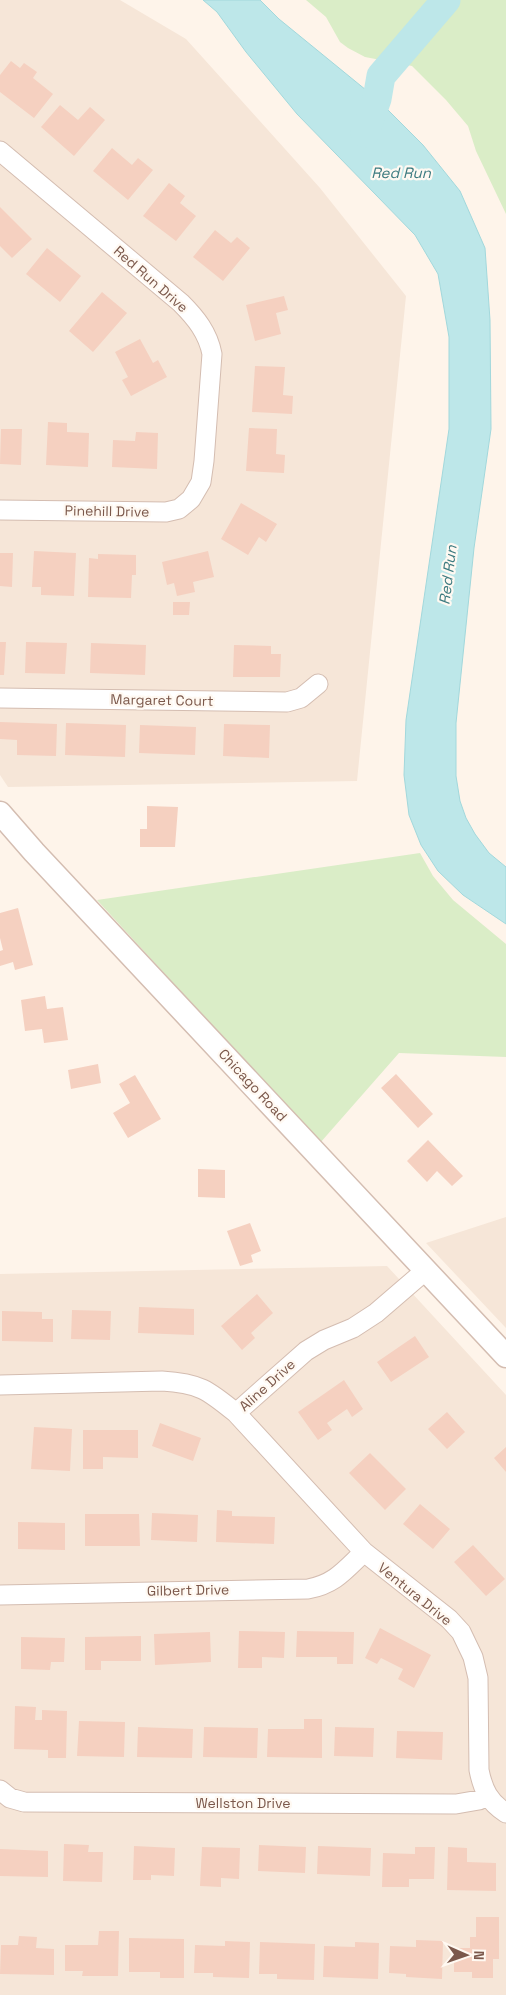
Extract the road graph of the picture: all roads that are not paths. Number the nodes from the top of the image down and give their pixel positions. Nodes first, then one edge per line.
1 (0, 151) edge
2 (201, 482) joint
3 (0, 510) edge
4 (318, 684) dead end
5 (0, 698) edge
6 (0, 813) edge
7 (426, 1270) junction
8 (506, 1356) edge
9 (0, 1385) edge
10 (236, 1414) junction
11 (364, 1552) junction
12 (0, 1595) edge
13 (0, 1790) edge
14 (487, 1795) junction
15 (506, 1813) edge

1 - 2 street, Red Run Drive
2 - 3 street, Pinehill Drive
4 - 5 street, Margaret Court
6 - 7 street, Chicago Road
7 - 8 street, Chicago Road
7 - 10 street, Aline Drive
9 - 10 street, Aline Drive
10 - 11 street, Ventura Drive
11 - 12 street, Gilbert Drive
11 - 14 street, Ventura Drive
13 - 14 street, Wellston Drive
14 - 15 street, Ventura Drive

